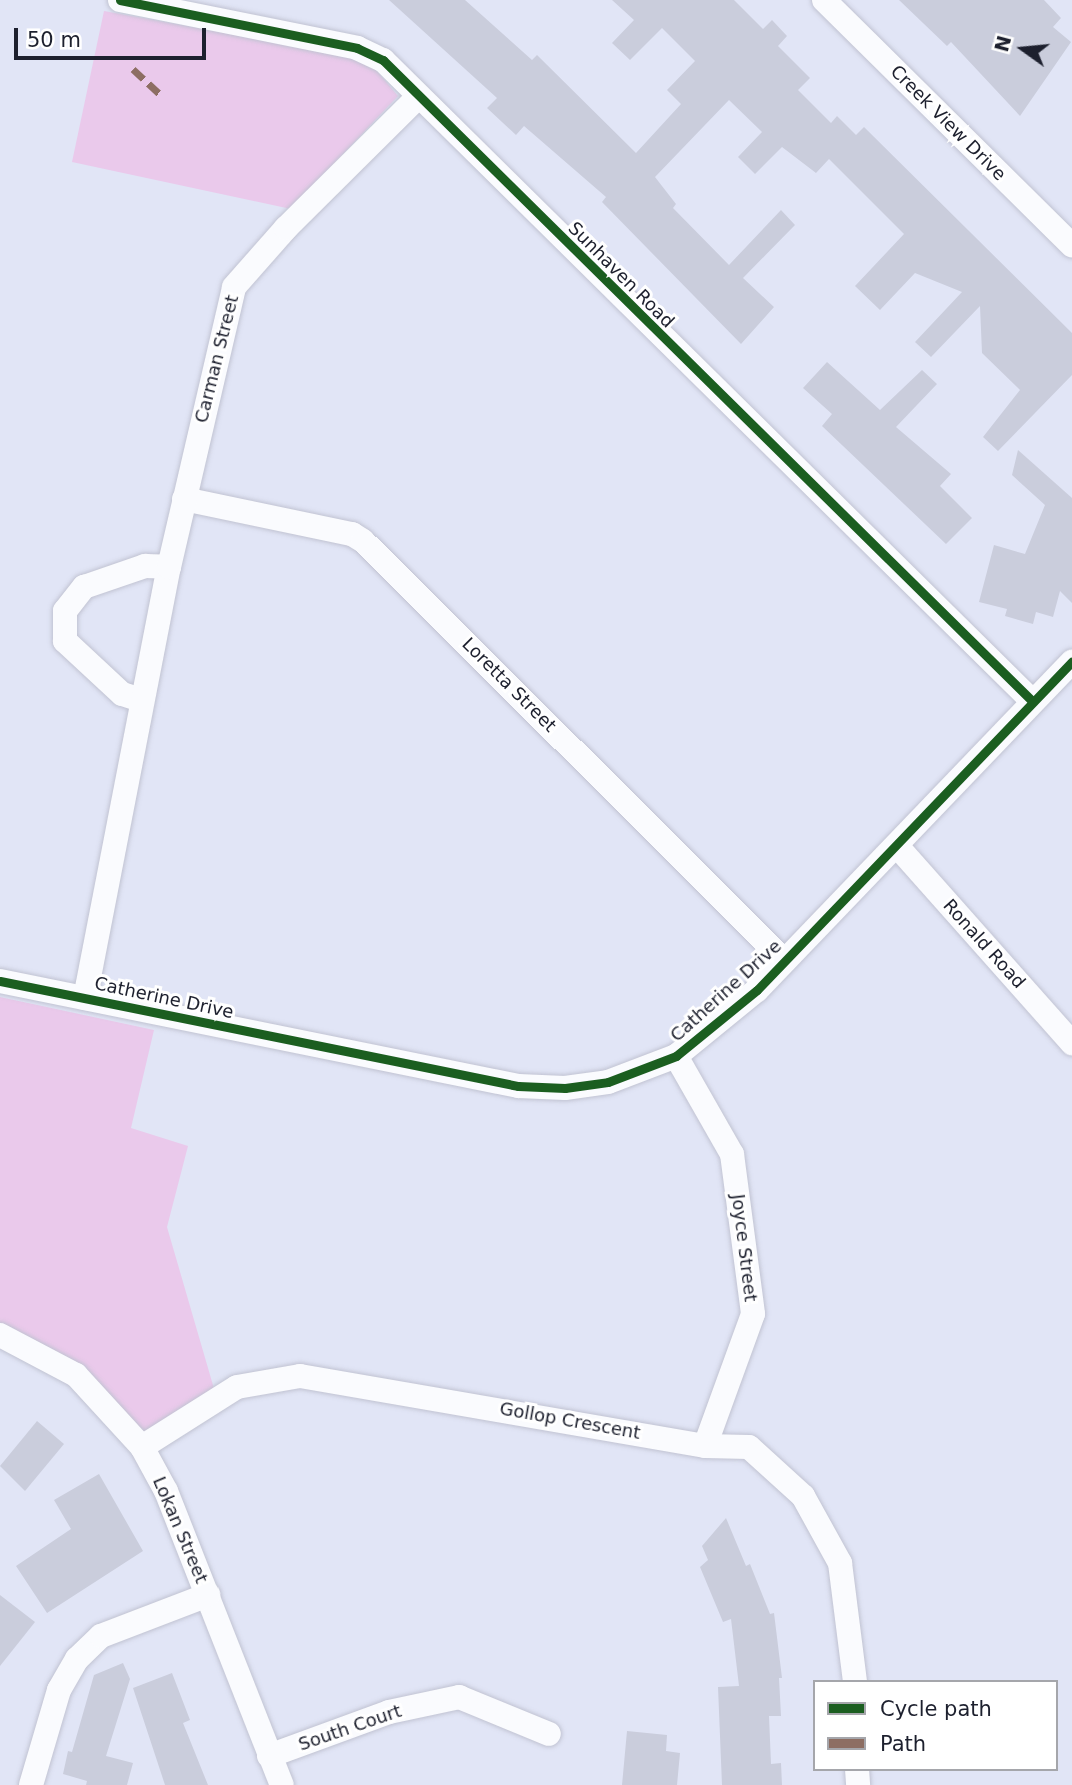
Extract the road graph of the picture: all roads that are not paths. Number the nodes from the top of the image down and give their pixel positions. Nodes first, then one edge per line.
1 (120, 0) edge
2 (824, 0) edge
3 (418, 97) junction
4 (1072, 245) edge
5 (184, 499) junction
6 (169, 567) junction
7 (1072, 662) edge
8 (141, 700) junction
9 (1032, 701) junction
10 (897, 846) junction
11 (785, 961) junction
12 (0, 981) edge
13 (85, 998) junction
14 (1072, 1043) edge
15 (676, 1056) junction
16 (0, 1335) edge
17 (705, 1446) junction
18 (142, 1447) junction
19 (208, 1595) junction
20 (855, 1680) edge
21 (549, 1734) dead end
22 (269, 1756) junction
23 (31, 1785) edge
24 (282, 1785) edge

1 - 3 street, Sunhaven Road
2 - 4 street, Creek View Drive
3 - 5 street, Carman Street
3 - 9 street, Sunhaven Road
5 - 6 street, Carman Street
5 - 11 street, Loretta Street
6 - 8 street, Carman Street
6 - 8 street
7 - 9 street, Catherine Drive
8 - 13 street, Carman Street
9 - 10 street, Catherine Drive
10 - 11 street, Catherine Drive
10 - 14 street, Ronald Road
11 - 15 street, Catherine Drive
12 - 13 street, Catherine Drive
13 - 15 street, Catherine Drive
15 - 17 street, Joyce Street
16 - 18 street, Lokan Street
17 - 18 street, Gollop Crescent
17 - 20 street, Gollop Crescent
18 - 19 street, Lokan Street
19 - 22 street, Lokan Street
19 - 23 street
21 - 22 street, South Court
22 - 24 street, Lokan Street

